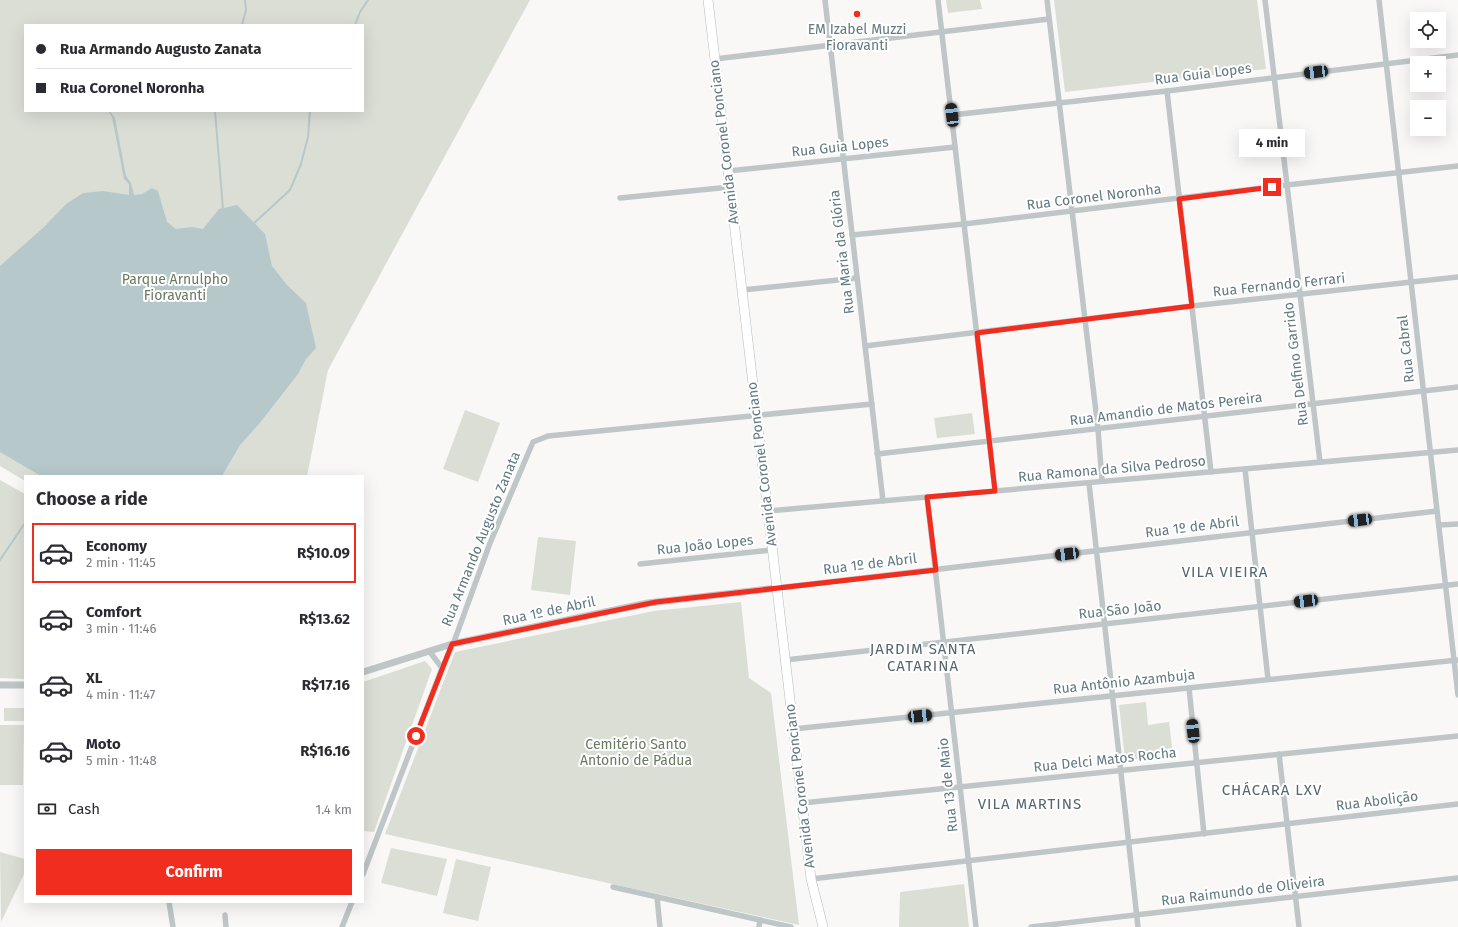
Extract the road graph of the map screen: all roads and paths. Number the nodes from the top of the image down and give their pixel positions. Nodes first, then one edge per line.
1 (708, 0) edge
2 (825, 0) edge
3 (938, 0) edge
4 (1047, 0) edge
5 (1265, 0) edge
6 (1379, 0) edge
7 (1049, 19) junction
8 (942, 31) junction
9 (830, 44) junction
10 (1458, 55) edge
11 (715, 59) junction
12 (1386, 64) junction
13 (1274, 77) junction
14 (1167, 91) junction
15 (1059, 102) junction
16 (952, 115) junction
17 (955, 147) junction
18 (843, 158) junction
19 (1458, 166) edge
20 (728, 171) junction
21 (1398, 173) junction
22 (1287, 185) junction
23 (730, 187) junction
24 (620, 198) dead end
25 (1179, 199) junction
26 (1072, 212) junction
27 (964, 224) junction
28 (852, 235) junction
29 (1458, 277) edge
30 (857, 278) junction
31 (1411, 282) junction
32 (742, 290) junction
33 (1300, 295) junction
34 (1192, 306) junction
35 (1084, 320) junction
36 (977, 333) junction
37 (865, 346) junction
38 (1458, 387) edge
39 (1423, 390) junction
40 (872, 404) junction
41 (1313, 404) junction
42 (757, 414) junction
43 (1205, 416) junction
44 (1098, 429) junction
45 (989, 441) junction
46 (1458, 450) edge
47 (1430, 453) junction
48 (877, 454) junction
49 (1320, 462) junction
50 (1245, 469) junction
51 (1211, 472) junction
52 (1102, 481) junction
53 (1089, 483) junction
54 (995, 491) junction
55 (927, 497) junction
56 (883, 501) junction
57 (768, 511) junction
58 (1437, 511) junction
59 (1458, 524) edge
60 (1439, 526) junction
61 (1252, 533) junction
62 (772, 550) junction
63 (1096, 551) junction
64 (640, 564) dead end
65 (936, 570) junction
66 (1458, 584) edge
67 (1446, 586) junction
68 (777, 588) junction
69 (1260, 606) junction
70 (1104, 624) junction
71 (944, 642) junction
72 (452, 644) junction
73 (430, 652) junction
74 (785, 660) junction
75 (1456, 660) edge
76 (442, 668) junction
77 (364, 672) edge
78 (1268, 680) junction
79 (0, 685) edge
80 (24, 685) edge
81 (1189, 688) junction
82 (1458, 695) edge
83 (1112, 696) junction
84 (952, 712) junction
85 (793, 729) junction
86 (1458, 736) edge
87 (1280, 754) junction
88 (1196, 763) junction
89 (1120, 770) junction
90 (960, 787) junction
91 (802, 803) junction
92 (1458, 804) edge
93 (1287, 824) junction
94 (1204, 834) junction
95 (1128, 842) junction
96 (969, 860) junction
97 (364, 871) edge
98 (1458, 878) edge
99 (811, 879) junction
100 (613, 888) dead end
101 (657, 897) junction
102 (1296, 897) junction
103 (169, 903) edge
104 (352, 903) edge
105 (225, 915) dead end
106 (1136, 915) junction
107 (760, 920) junction
108 (173, 927) edge
109 (226, 927) edge
110 (342, 927) edge
111 (660, 927) edge
112 (759, 927) edge
113 (791, 927) edge
114 (824, 927) edge
115 (976, 927) edge
116 (1031, 927) edge
117 (1138, 927) edge
118 (1299, 927) edge

1 - 11 main road, Avenida Coronel Ponciano
2 - 9 street, Rua Maria da Glória
3 - 8 street
4 - 7 street
5 - 13 street, Rua Delfino Garrido
6 - 12 street, Rua Cabral
7 - 8 street
7 - 15 street
8 - 9 street
8 - 16 street
9 - 11 street
9 - 18 street, Rua Maria da Glória
10 - 12 street, Rua Guia Lopes
11 - 20 main road, Avenida Coronel Ponciano
12 - 13 street, Rua Guia Lopes
12 - 21 street, Rua Cabral
13 - 14 street, Rua Guia Lopes
13 - 22 street, Rua Delfino Garrido
14 - 15 street, Rua Guia Lopes
14 - 25 street
15 - 16 street, Rua Guia Lopes
15 - 26 street
16 - 17 street
17 - 18 street, Rua Guia Lopes
17 - 27 street
18 - 20 street, Rua Guia Lopes
18 - 28 street, Rua Maria da Glória
19 - 21 street, Rua Coronel Noronha
20 - 23 main road, Avenida Coronel Ponciano
21 - 22 street, Rua Coronel Noronha
21 - 31 street, Rua Cabral
22 - 25 street, Rua Coronel Noronha
22 - 33 street, Rua Delfino Garrido
23 - 24 street
23 - 32 main road, Avenida Coronel Ponciano
25 - 26 street, Rua Coronel Noronha
25 - 34 street
26 - 27 street, Rua Coronel Noronha
26 - 35 street
27 - 28 street, Rua Coronel Noronha
27 - 36 street
28 - 30 street, Rua Maria da Glória
29 - 31 street, Rua Fernando Ferrari
30 - 32 street
30 - 37 street, Rua Maria da Glória
31 - 33 street, Rua Fernando Ferrari
31 - 39 street, Rua Cabral
32 - 42 main road, Avenida Coronel Ponciano
33 - 34 street, Rua Fernando Ferrari
33 - 41 street, Rua Delfino Garrido
34 - 35 street, Rua Fernando Ferrari
34 - 43 street
35 - 36 street, Rua Fernando Ferrari
35 - 44 street
36 - 37 street, Rua Fernando Ferrari
36 - 45 street
37 - 40 street, Rua Maria da Glória
38 - 39 street, Rua Amandio de Matos Pereira
39 - 41 street, Rua Amandio de Matos Pereira
39 - 47 street, Rua Cabral
40 - 42 street, Rua Armando Augusto Zanata
40 - 48 street, Rua Maria da Glória
41 - 43 street, Rua Amandio de Matos Pereira
41 - 49 street, Rua Delfino Garrido
42 - 57 main road, Avenida Coronel Ponciano
42 - 72 street, Rua Armando Augusto Zanata
43 - 44 street, Rua Amandio de Matos Pereira
43 - 51 street
44 - 45 street, Rua Amandio de Matos Pereira
44 - 52 street
45 - 48 street, Rua Amandio de Matos Pereira
45 - 54 street
46 - 47 street, Rua Ramona da Silva Pedroso
47 - 49 street, Rua Ramona da Silva Pedroso
47 - 58 street, Rua Cabral
48 - 56 street, Rua Maria da Glória
49 - 50 street, Rua Ramona da Silva Pedroso
50 - 51 street, Rua Ramona da Silva Pedroso
50 - 61 street
51 - 52 street, Rua Ramona da Silva Pedroso
52 - 53 street, Rua Ramona da Silva Pedroso
53 - 54 street, Rua Ramona da Silva Pedroso
53 - 63 street
54 - 55 street, Rua Ramona da Silva Pedroso
55 - 56 street, Rua Ramona da Silva Pedroso
55 - 65 street, Rua 13 de Maio
56 - 57 street, Rua Ramona da Silva Pedroso
57 - 62 main road, Avenida Coronel Ponciano
58 - 60 street, Rua Cabral
58 - 61 street, Rua 1º de Abril
59 - 60 street
60 - 67 street, Rua Cabral
61 - 63 street, Rua 1º de Abril
61 - 69 street
62 - 64 street, Rua João Lopes
62 - 68 main road, Avenida Coronel Ponciano
63 - 65 street, Rua 1º de Abril
63 - 70 street
65 - 68 street, Rua 1º de Abril
65 - 71 street, Rua 13 de Maio
66 - 67 street, Rua São João
67 - 69 street, Rua São João
67 - 75 street, Rua Cabral
68 - 72 street, Rua 1º de Abril
68 - 74 main road, Avenida Coronel Ponciano
69 - 70 street, Rua São João
69 - 78 street
70 - 71 street, Rua São João
70 - 83 street
71 - 74 street, Rua São João
71 - 84 street, Rua 13 de Maio
72 - 73 street, Rua 1º de Abril
72 - 76 street, Rua Armando Augusto Zanata
73 - 76 street
73 - 77 street, Rua 1º de Abril
74 - 85 main road, Avenida Coronel Ponciano
75 - 78 street, Rua Antônio Azambuja
75 - 82 street, Rua Cabral
76 - 97 street, Rua Armando Augusto Zanata
78 - 81 street, Rua Antônio Azambuja
79 - 80 street
81 - 83 street, Rua Antônio Azambuja
81 - 88 street
83 - 84 street, Rua Antônio Azambuja
83 - 89 street
84 - 85 street, Rua Antônio Azambuja
84 - 90 street, Rua 13 de Maio
85 - 91 main road, Avenida Coronel Ponciano
86 - 87 street, Rua Delci Matos Rocha
87 - 88 street, Rua Delci Matos Rocha
87 - 93 street
88 - 89 street, Rua Delci Matos Rocha
88 - 94 street
89 - 90 street, Rua Delci Matos Rocha
89 - 95 street
90 - 91 street, Rua Delci Matos Rocha
90 - 96 street, Rua 13 de Maio
91 - 99 main road, Avenida Coronel Ponciano
92 - 93 street, Rua Abolição
93 - 94 street, Rua Abolição
93 - 102 street
94 - 95 street, Rua Abolição
95 - 96 street, Rua Abolição
95 - 106 street
96 - 99 street, Rua Abolição
96 - 115 street, Rua 13 de Maio
98 - 102 street, Rua Raimundo de Oliveira
99 - 114 main road, Avenida Coronel Ponciano
100 - 101 street
101 - 107 street
101 - 111 street
102 - 106 street, Rua Raimundo de Oliveira
102 - 118 street
103 - 108 street
104 - 110 street
105 - 109 street
106 - 116 street, Rua Raimundo de Oliveira
106 - 117 street
107 - 112 street
107 - 113 street

